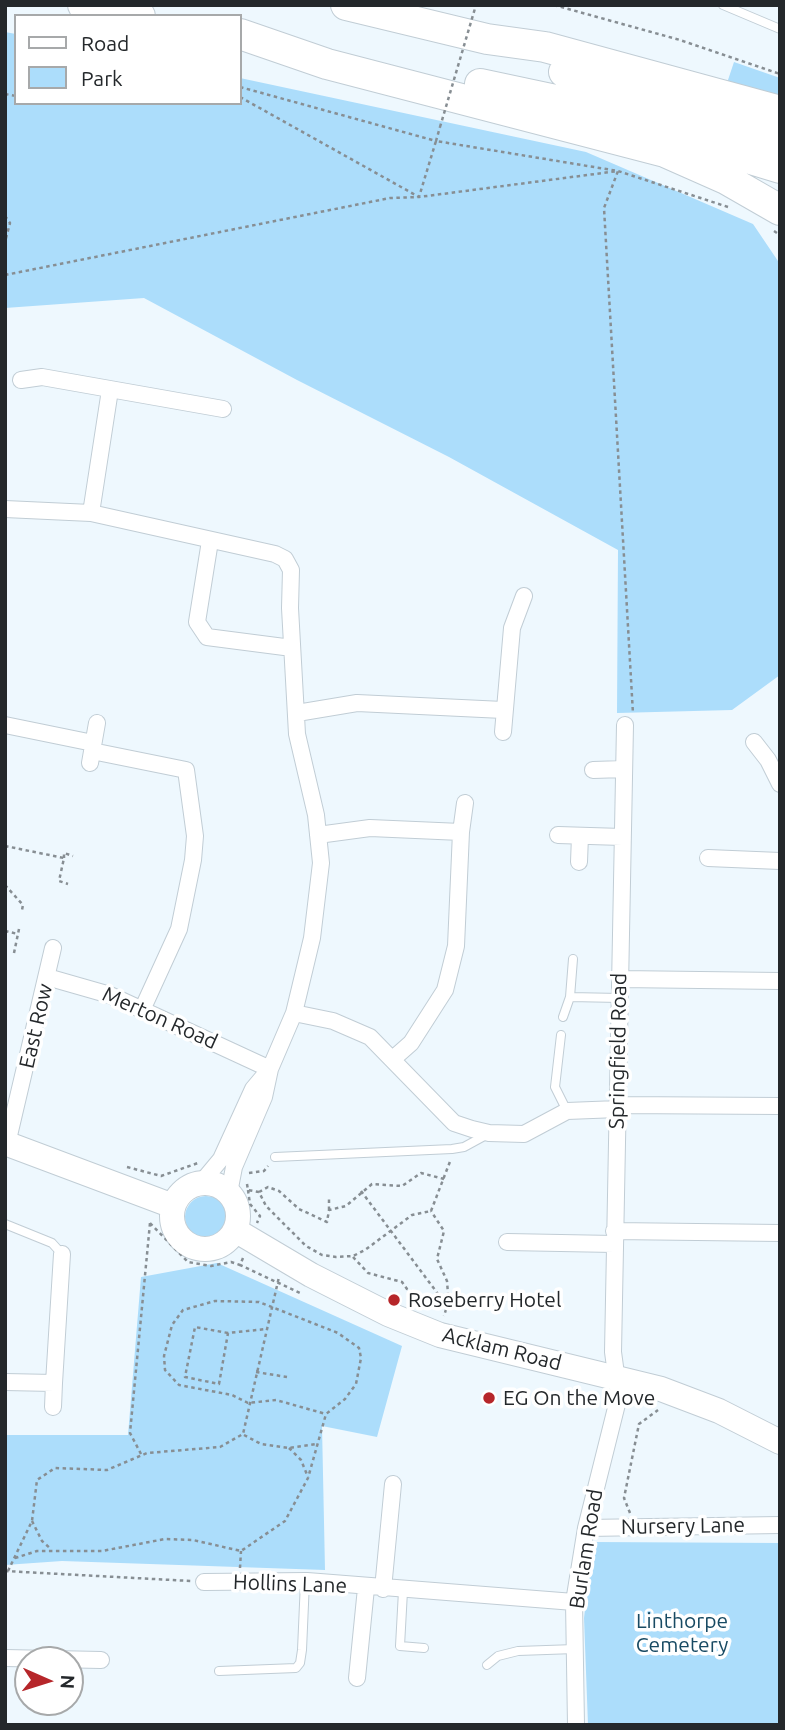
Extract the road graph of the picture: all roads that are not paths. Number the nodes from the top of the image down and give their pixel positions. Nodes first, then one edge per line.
1 (83, 5) edge
2 (346, 5) edge
3 (723, 5) edge
4 (743, 9) edge
5 (130, 14) edge
6 (780, 29) edge
7 (242, 34) edge
8 (242, 35) edge
9 (487, 39) junction
10 (444, 76) junction
11 (780, 111) edge
12 (594, 133) junction
13 (780, 142) edge
14 (780, 168) edge
15 (774, 219) edge
16 (21, 380) dead end
17 (110, 390) junction
18 (223, 409) dead end
19 (5, 509) edge
20 (91, 513) junction
21 (210, 541) junction
22 (524, 596) dead end
23 (292, 648) junction
24 (503, 710) junction
25 (297, 713) junction
26 (97, 723) dead end
27 (625, 725) road end
28 (5, 726) edge
29 (503, 732) dead end
30 (754, 742) dead end
31 (92, 752) junction
32 (774, 756) edge
33 (624, 769) junction
34 (593, 770) dead end
35 (780, 784) edge
36 (465, 803) dead end
37 (461, 832) junction
38 (318, 835) junction
39 (558, 835) dead end
40 (580, 836) junction
41 (622, 837) junction
42 (708, 858) dead end
43 (780, 861) edge
44 (579, 862) dead end
45 (53, 948) dead end
46 (573, 960) dead end
47 (47, 977) junction
48 (620, 979) junction
49 (780, 981) edge
50 (570, 997) junction
51 (620, 998) junction
52 (142, 1010) junction
53 (294, 1013) junction
54 (563, 1017) dead end
55 (561, 1035) dead end
56 (394, 1058) junction
57 (270, 1069) junction
58 (780, 1106) edge
59 (617, 1107) junction
60 (562, 1114) junction
61 (489, 1133) junction
62 (6, 1144) edge
63 (275, 1157) road end
64 (208, 1175) junction
65 (229, 1193) junction
66 (173, 1206) junction
67 (5, 1224) edge
68 (235, 1230) junction
69 (780, 1233) edge
70 (614, 1237) junction
71 (507, 1242) dead end
72 (62, 1254) joint
73 (616, 1377) junction
74 (5, 1382) edge
75 (54, 1382) junction
76 (54, 1407) dead end
77 (780, 1442) edge
78 (393, 1484) dead end
79 (780, 1525) edge
80 (586, 1528) junction
81 (204, 1581) road end
82 (304, 1581) junction
83 (366, 1588) junction
84 (383, 1589) junction
85 (403, 1591) junction
86 (575, 1602) junction
87 (424, 1648) dead end
88 (575, 1649) junction
89 (5, 1658) edge
90 (101, 1660) dead end
91 (486, 1665) dead end
92 (219, 1671) dead end
93 (357, 1678) dead end
94 (576, 1725) edge

1 - 5 highway
2 - 9 highway
3 - 4 lane
4 - 6 lane
7 - 10 highway
8 - 12 highway
9 - 11 highway
9 - 13 highway
10 - 12 highway
10 - 14 highway
12 - 15 highway
16 - 17 street
17 - 18 street
17 - 20 street
19 - 20 street
20 - 21 street
21 - 23 street
21 - 23 street
22 - 24 street
23 - 25 street
24 - 25 street
24 - 29 street
25 - 38 street
26 - 31 street
27 - 33 street, Springfield Road
28 - 31 street
30 - 32 street
31 - 52 street
32 - 35 street
33 - 34 street
33 - 41 street, Springfield Road
36 - 37 street
37 - 38 street
37 - 56 street
38 - 53 street
39 - 40 street
40 - 41 street
40 - 44 street
41 - 48 street, Springfield Road
42 - 43 street
45 - 47 street, East Row
46 - 50 lane
47 - 52 street, Merton Road
47 - 62 street, East Row
48 - 49 street
48 - 51 street, Springfield Road
50 - 51 lane
50 - 54 lane
51 - 59 street, Springfield Road
52 - 57 street, Merton Road
53 - 56 street
53 - 57 street
55 - 60 lane
56 - 61 street
57 - 64 street
57 - 65 street
58 - 59 street
59 - 60 street
59 - 70 street, Springfield Road
60 - 61 street
61 - 63 lane
62 - 66 main road
64 - 65 main road
64 - 66 main road
65 - 68 main road
66 - 68 main road
67 - 72 lane
68 - 73 main road, Acklam Road
69 - 70 street
70 - 71 street
70 - 73 street, Springfield Road
72 - 75 street
73 - 77 main road, Acklam Road
73 - 80 street, Burlam Road
74 - 75 street
75 - 76 street
78 - 84 street
79 - 80 street, Nursery Lane
80 - 86 street, Burlam Road
81 - 82 street, Hollins Lane
82 - 83 street, Hollins Lane
82 - 92 lane
83 - 84 street, Hollins Lane
83 - 93 street
84 - 85 street, Hollins Lane
85 - 86 street, Hollins Lane
85 - 87 lane
86 - 88 street, Burlam Road
88 - 91 lane
88 - 94 street, Burlam Road
89 - 90 street

